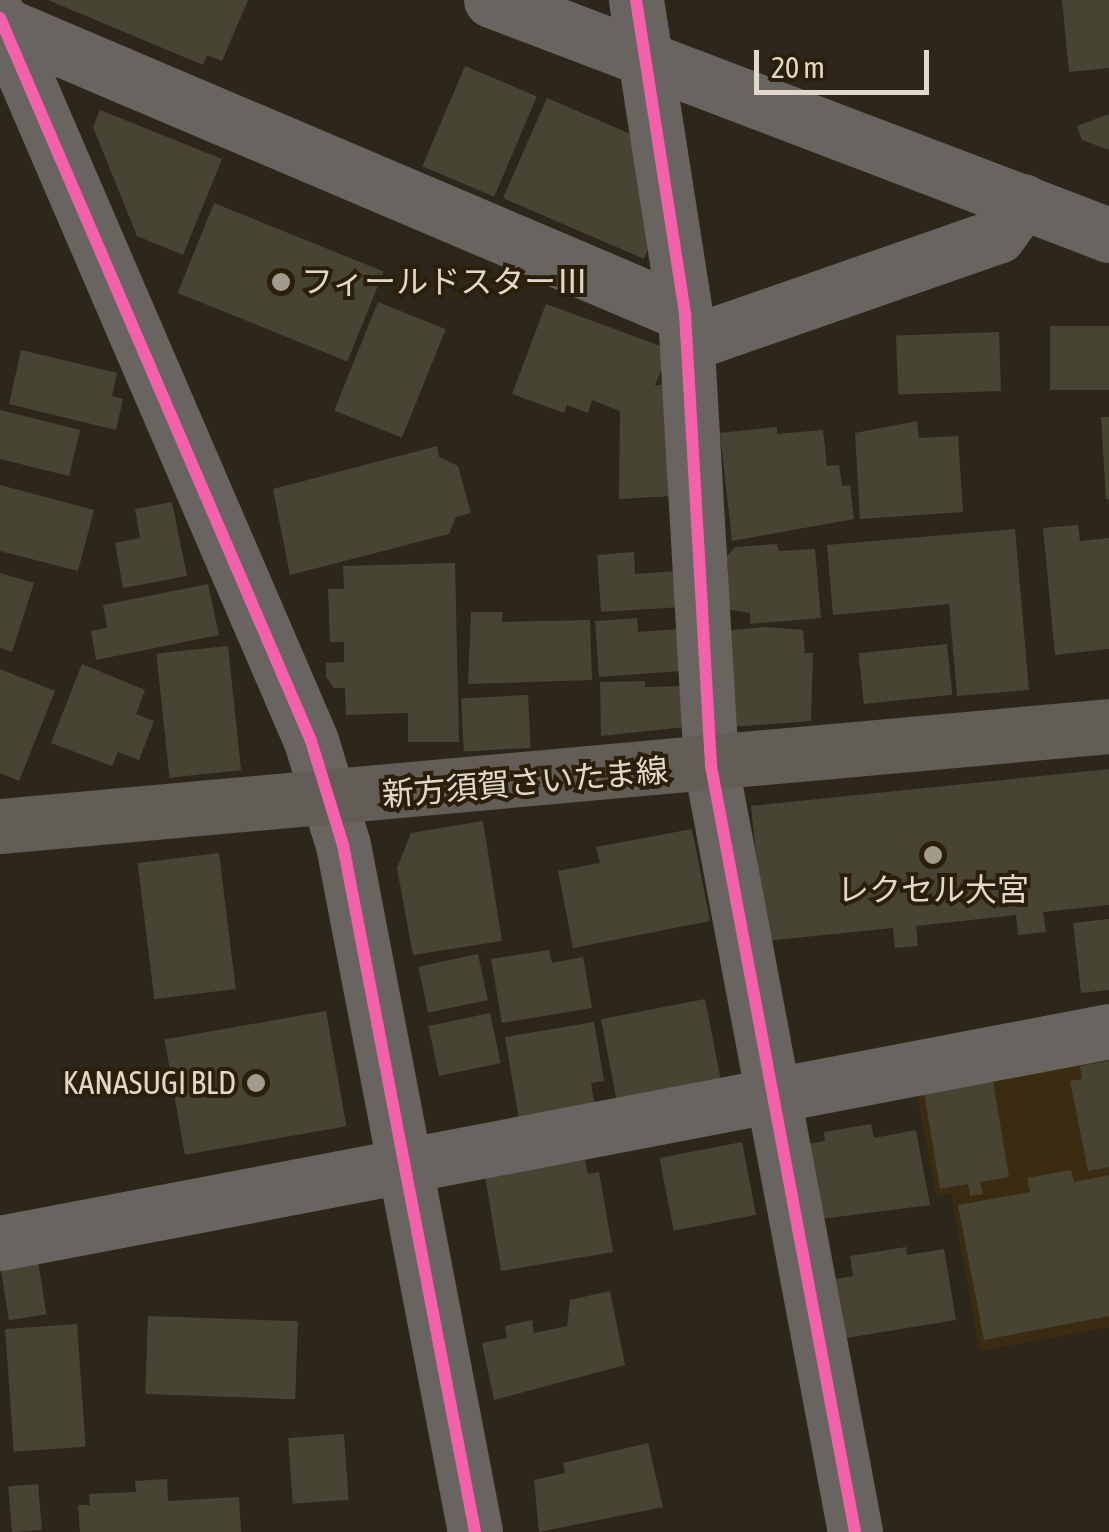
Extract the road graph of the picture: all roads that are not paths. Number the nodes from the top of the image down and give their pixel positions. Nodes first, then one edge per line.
1 (491, 0) edge
2 (636, 0) edge
3 (1, 22) edge
4 (651, 61) junction
5 (1023, 201) junction
6 (1109, 235) edge
7 (686, 329) junction
8 (1109, 726) edge
9 (711, 766) junction
10 (329, 802) junction
11 (0, 826) edge
12 (1109, 1031) edge
13 (771, 1096) junction
14 (405, 1166) junction
15 (0, 1244) edge
16 (475, 1532) edge
17 (855, 1532) edge

1 - 4 street
2 - 4 street
3 - 7 street
3 - 10 street
4 - 5 street
4 - 7 street
5 - 6 street
5 - 7 street
7 - 9 street
8 - 9 main road, 新方須賀さいたま線
9 - 10 main road, 新方須賀さいたま線
9 - 13 street
10 - 11 main road, 新方須賀さいたま線
10 - 14 street
12 - 13 street
13 - 14 street
13 - 17 street
14 - 15 street
14 - 16 street

